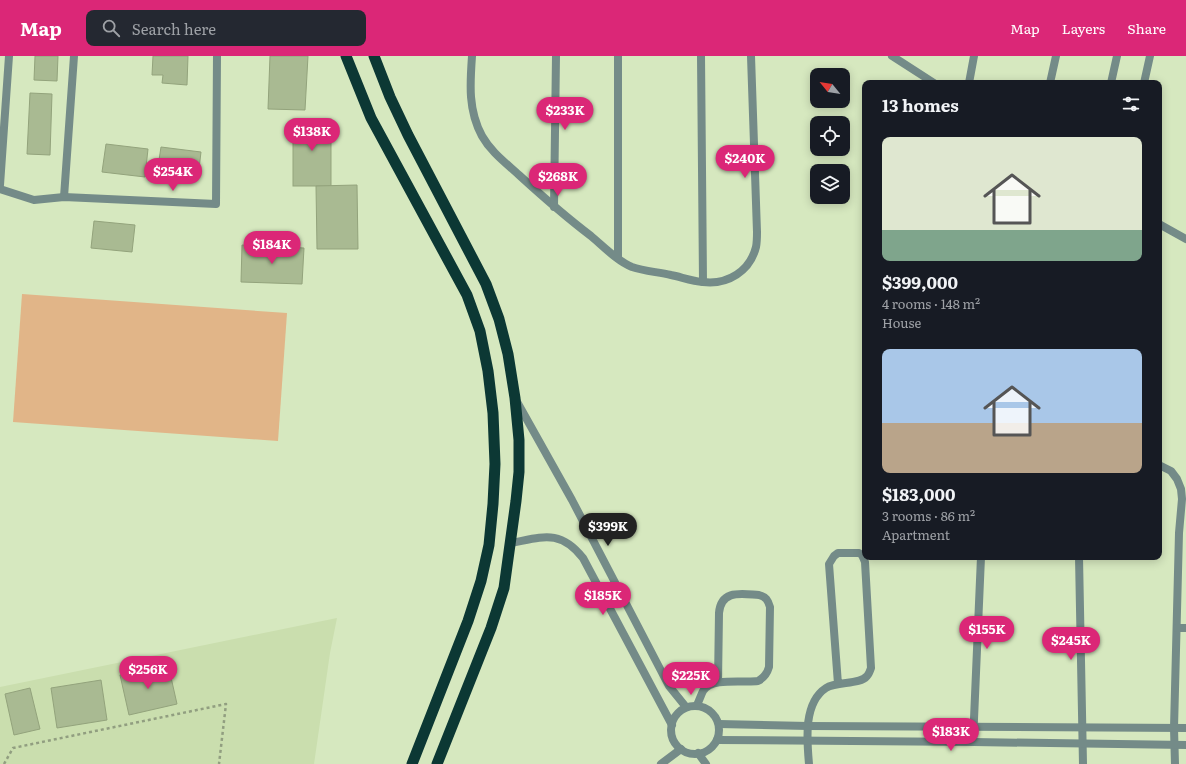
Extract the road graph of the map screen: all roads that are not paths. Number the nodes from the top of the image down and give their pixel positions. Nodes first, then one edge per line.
1 (9, 56) edge
2 (74, 56) edge
3 (217, 56) edge
4 (346, 56) edge
5 (374, 56) edge
6 (472, 56) edge
7 (556, 56) edge
8 (618, 56) edge
9 (701, 56) edge
10 (751, 56) edge
11 (892, 56) edge
12 (974, 56) edge
13 (1056, 56) edge
14 (1117, 56) edge
15 (1150, 56) edge
16 (929, 80) edge
17 (970, 80) edge
18 (1051, 80) edge
19 (1112, 80) edge
20 (1145, 80) edge
21 (0, 186) edge
22 (0, 189) edge
23 (64, 197) junction
24 (554, 207) junction
25 (1162, 226) edge
26 (1186, 239) edge
27 (618, 258) junction
28 (703, 282) junction
29 (515, 398) junction
30 (1162, 466) edge
31 (1182, 533) edge
32 (511, 543) junction
33 (862, 556) edge
34 (864, 560) edge
35 (981, 560) edge
36 (1079, 560) edge
37 (1177, 628) junction
38 (1186, 628) edge
39 (718, 682) junction
40 (838, 684) junction
41 (698, 706) junction
42 (686, 708) junction
43 (672, 724) junction
44 (719, 724) junction
45 (808, 726) junction
46 (974, 726) junction
47 (1082, 727) junction
48 (1174, 728) junction
49 (1186, 728) edge
50 (717, 740) junction
51 (807, 741) junction
52 (973, 742) junction
53 (1082, 743) junction
54 (1174, 745) junction
55 (1186, 745) edge
56 (680, 749) junction
57 (698, 754) junction
58 (412, 764) edge
59 (437, 764) edge
60 (662, 764) edge
61 (706, 764) edge
62 (809, 764) edge
63 (1083, 764) edge
64 (1175, 764) edge

1 - 21 street
2 - 23 street
3 - 23 street
4 - 58 highway
5 - 29 highway
6 - 24 street
7 - 24 street
8 - 27 street
9 - 28 street
10 - 28 street
11 - 16 street
12 - 17 street
13 - 18 street
14 - 19 street
15 - 20 street
22 - 23 street
24 - 27 street
25 - 26 street
27 - 28 street
29 - 32 highway
29 - 42 street
30 - 31 street
31 - 37 street
32 - 43 street
32 - 59 highway
33 - 40 street
34 - 40 street
35 - 46 street
36 - 47 street
37 - 38 street
37 - 48 street
39 - 39 street
39 - 41 street
40 - 45 street
41 - 42 street
41 - 44 street
42 - 43 street
43 - 56 street
44 - 45 street
44 - 50 street
45 - 46 street
45 - 51 street
46 - 47 street
46 - 52 street
47 - 48 street
47 - 53 street
48 - 49 street
48 - 54 street
50 - 51 street
50 - 57 street
51 - 52 street
51 - 62 street
52 - 53 street
53 - 54 street
53 - 63 street
54 - 55 street
54 - 64 street
56 - 57 street
56 - 60 street
57 - 61 street

